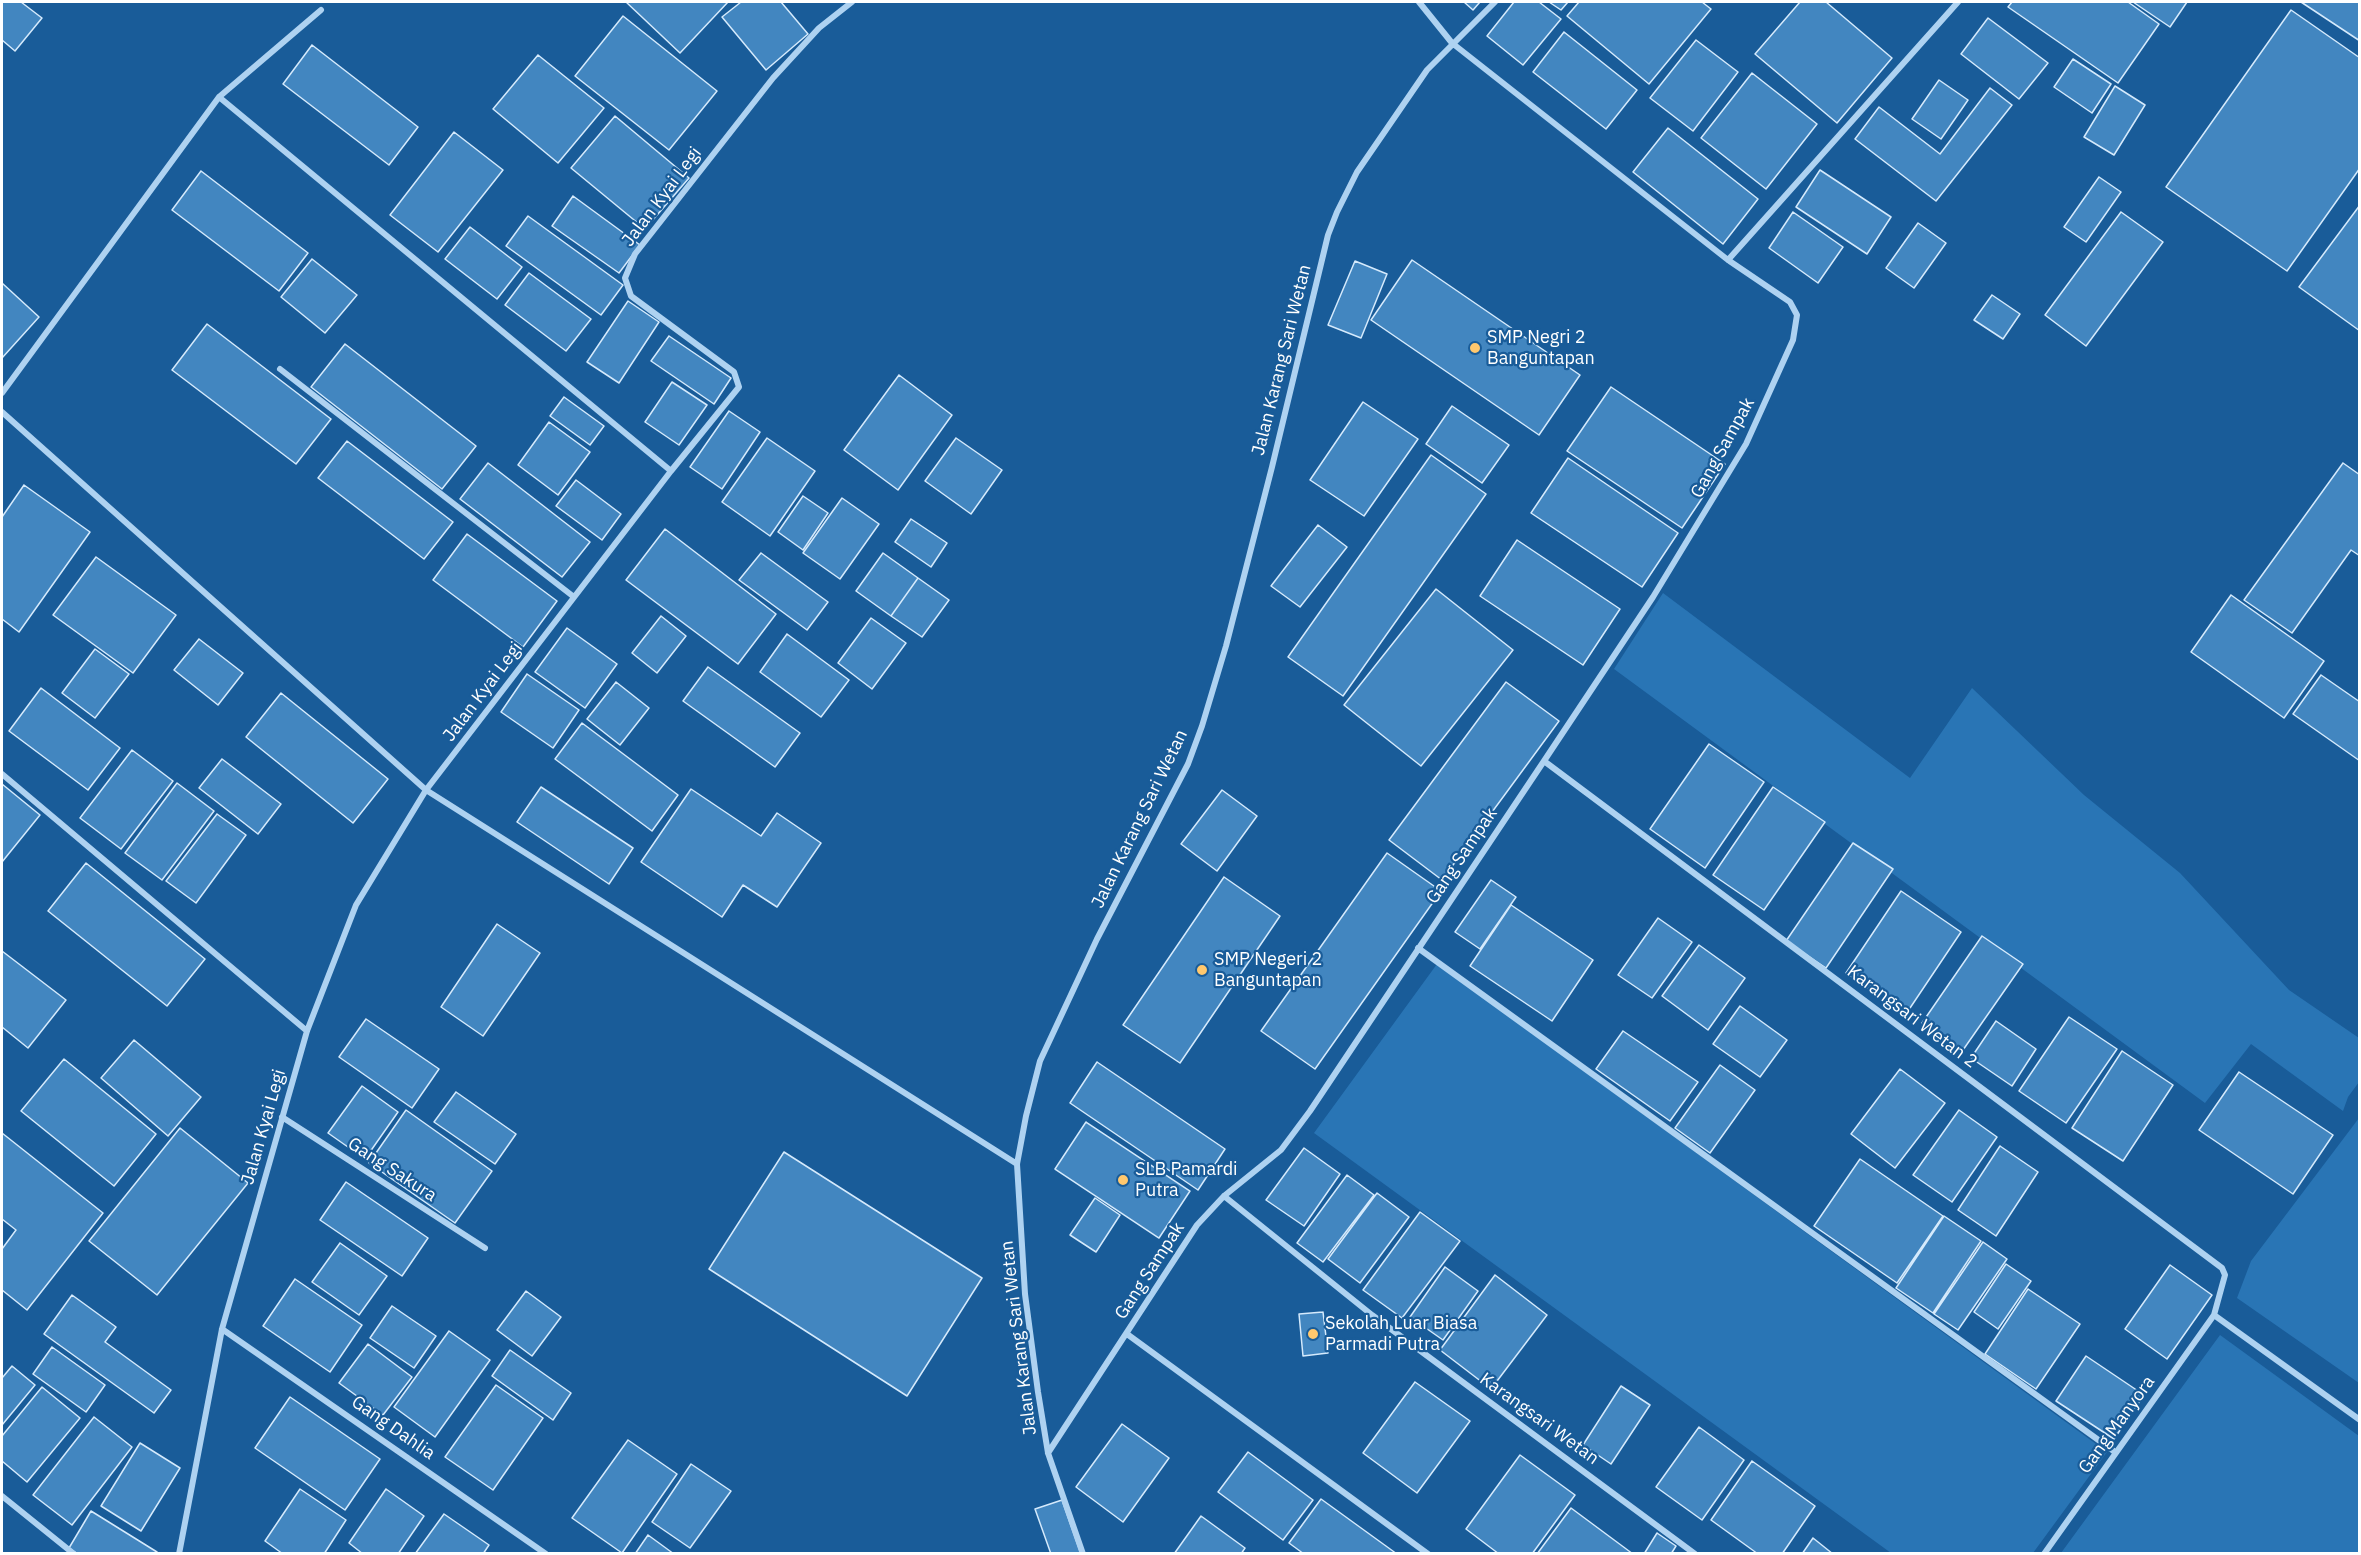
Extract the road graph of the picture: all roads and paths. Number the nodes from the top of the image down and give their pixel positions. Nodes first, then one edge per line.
1 (852, 2) edge
2 (1419, 2) edge
3 (1495, 2) edge
4 (1958, 2) edge
5 (321, 10) dead end
6 (1452, 43) junction
7 (219, 97) junction
8 (1728, 260) junction
9 (280, 369) dead end
10 (2, 393) edge
11 (2, 412) edge
12 (671, 471) junction
13 (574, 597) junction
14 (1544, 761) junction
15 (2, 774) edge
16 (426, 790) junction
17 (1418, 948) junction
18 (307, 1031) junction
19 (282, 1117) junction
20 (1017, 1164) junction
21 (1224, 1196) junction
22 (485, 1248) dead end
23 (2214, 1315) junction
24 (222, 1329) junction
25 (1127, 1334) junction
26 (2360, 1420) edge
27 (2115, 1452) junction
28 (1048, 1453) junction
29 (2, 1496) edge
30 (74, 1554) edge
31 (179, 1554) edge
32 (546, 1554) edge
33 (1083, 1554) edge
34 (1428, 1554) edge
35 (1695, 1554) edge
36 (2044, 1554) edge

1 - 12 street, Jalan Kyai Legi
2 - 6 street, Gang Sampak
3 - 6 street, Jalan Karang Sari Wetan
4 - 8 street
5 - 7 street
6 - 8 street, Gang Sampak
6 - 20 street, Jalan Karang Sari Wetan
7 - 10 street
7 - 12 street
8 - 14 street, Gang Sampak
9 - 13 street
11 - 16 street
12 - 13 street, Jalan Kyai Legi
13 - 16 street, Jalan Kyai Legi
14 - 17 street, Gang Sampak
14 - 23 street, Karangsari Wetan 2
15 - 18 street
16 - 18 street, Jalan Kyai Legi
16 - 20 street
17 - 21 street, Gang Sampak
17 - 27 street
18 - 19 street, Jalan Kyai Legi
19 - 22 street, Gang Sakura
19 - 24 street, Jalan Kyai Legi
20 - 28 street, Jalan Karang Sari Wetan
21 - 25 street, Gang Sampak
21 - 35 street, Karangsari Wetan
23 - 26 street
23 - 27 street, Gang Manyora
24 - 31 street, Jalan Kyai Legi
24 - 32 street, Gang Dahlia
25 - 28 street, Gang Sampak
25 - 34 street
27 - 36 street, Gang Manyora
28 - 33 street, Jalan Karang Sari Wetan
29 - 30 street

